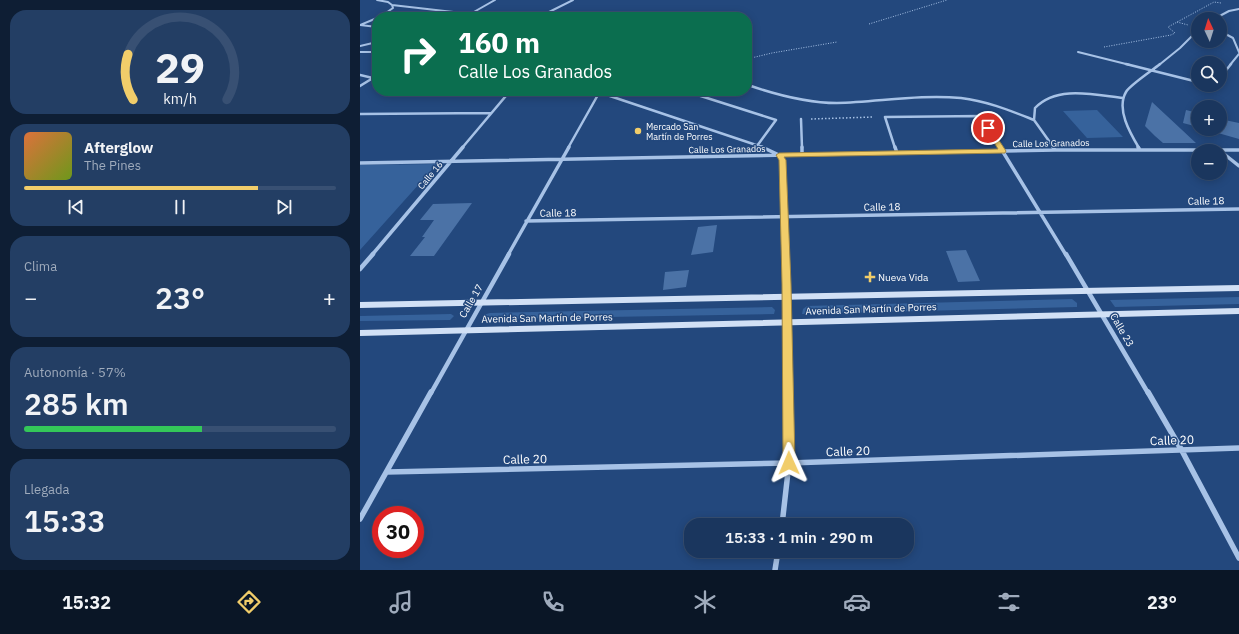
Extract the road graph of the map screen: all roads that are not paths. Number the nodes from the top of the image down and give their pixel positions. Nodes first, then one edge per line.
1 (377, 0) edge
2 (495, 0) edge
3 (573, 0) edge
4 (392, 5) junction
5 (1239, 9) edge
6 (387, 12) edge
7 (453, 12) edge
8 (474, 12) edge
9 (549, 12) edge
10 (1227, 12) edge
11 (372, 20) edge
12 (360, 25) edge
13 (372, 26) edge
14 (1227, 35) edge
15 (1191, 37) edge
16 (372, 43) edge
17 (360, 46) edge
18 (360, 52) edge
19 (372, 52) edge
20 (1078, 52) road end
21 (1239, 53) edge
22 (1227, 69) edge
23 (1151, 72) junction
24 (360, 75) edge
25 (372, 78) edge
26 (372, 79) edge
27 (1191, 81) edge
28 (360, 86) edge
29 (752, 86) edge
30 (506, 96) edge
31 (595, 96) edge
32 (609, 96) edge
33 (701, 96) edge
34 (1123, 98) junction
35 (491, 113) junction
36 (360, 114) edge
37 (801, 119) road end
38 (1034, 120) junction
39 (757, 146) junction
40 (1191, 149) edge
41 (1227, 149) edge
42 (1055, 150) junction
43 (1140, 150) junction
44 (1239, 150) edge
45 (1002, 151) junction
46 (897, 153) junction
47 (802, 154) junction
48 (779, 155) junction
49 (1227, 156) edge
50 (562, 159) junction
51 (451, 161) junction
52 (360, 162) edge
53 (1239, 166) edge
54 (1239, 209) edge
55 (1040, 212) junction
56 (785, 216) junction
57 (526, 222) junction
58 (360, 269) edge
59 (1239, 288) edge
60 (1087, 290) junction
61 (787, 298) junction
62 (481, 302) junction
63 (360, 305) edge
64 (1239, 311) edge
65 (1102, 313) junction
66 (787, 323) junction
67 (464, 330) junction
68 (360, 333) edge
69 (1239, 448) edge
70 (1181, 449) junction
71 (789, 463) junction
72 (387, 472) junction
73 (783, 518) edge
74 (360, 519) edge
75 (777, 558) edge
76 (1239, 558) edge
77 (775, 570) edge

1 - 4 street
2 - 8 street
3 - 9 street
4 - 6 street
4 - 7 street
5 - 10 street
11 - 12 street
12 - 13 street
14 - 21 street
15 - 23 street
16 - 17 street
18 - 19 street
20 - 23 street
21 - 22 street
23 - 27 street
23 - 34 street
24 - 25 street
26 - 28 street
29 - 38 street
30 - 35 street, Calle 16
31 - 50 street, Calle 17
32 - 39 street
33 - 39 street
34 - 38 street
34 - 43 street
35 - 36 street
35 - 51 street, Calle 16
37 - 47 street
38 - 42 street
39 - 48 street
40 - 43 street, Calle Los Granados
41 - 44 street, Calle Los Granados
42 - 43 street, Calle Los Granados
42 - 45 street, Calle Los Granados
45 - 46 street, Calle Los Granados
45 - 46 street, Calle 23
45 - 55 street, Calle 23
46 - 47 street, Calle Los Granados
47 - 48 street, Calle Los Granados
48 - 50 street, Calle Los Granados
48 - 56 street
49 - 53 street
50 - 51 street, Calle Los Granados
50 - 57 street, Calle 17
51 - 52 street, Calle Los Granados
51 - 58 street, Calle 16
54 - 55 street, Calle 18
55 - 56 street, Calle 18
55 - 60 street, Calle 23
56 - 57 street, Calle 18
56 - 61 street
57 - 62 street, Calle 17
59 - 60 main road, Avenida San Martín de Porres
60 - 61 main road, Avenida San Martín de Porres
60 - 65 street, Calle 23
61 - 62 main road, Avenida San Martín de Porres
61 - 66 street
62 - 63 main road, Avenida San Martín de Porres
62 - 67 street, Calle 17
64 - 65 main road, Avenida San Martín de Porres
65 - 66 main road, Avenida San Martín de Porres
65 - 70 street, Calle 23
66 - 67 main road, Avenida San Martín de Porres
66 - 71 street
67 - 68 main road, Avenida San Martín de Porres
67 - 72 street, Calle 17
69 - 70 street, Calle 20
70 - 71 street, Calle 20
70 - 76 street, Calle 23
71 - 72 street, Calle 20
71 - 73 street
72 - 74 street, Calle 17
75 - 77 street

